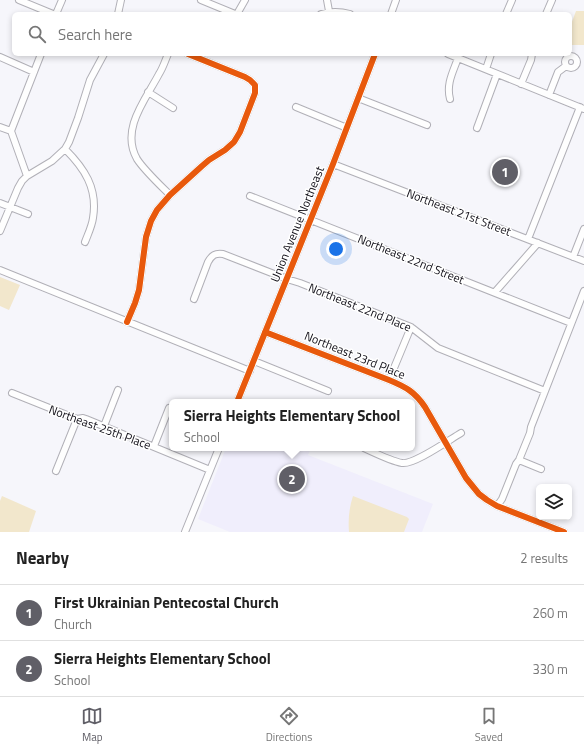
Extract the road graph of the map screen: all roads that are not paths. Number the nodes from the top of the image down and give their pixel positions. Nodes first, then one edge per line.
1 (19, 0) edge
2 (62, 0) edge
3 (121, 0) edge
4 (201, 0) edge
5 (245, 0) edge
6 (327, 0) edge
7 (396, 0) edge
8 (512, 0) edge
9 (552, 0) edge
10 (329, 11) junction
11 (50, 12) edge
12 (56, 12) edge
13 (118, 12) edge
14 (231, 12) edge
15 (237, 12) edge
16 (326, 12) edge
17 (341, 12) edge
18 (392, 12) edge
19 (507, 12) edge
20 (547, 12) edge
21 (39, 56) edge
22 (103, 56) edge
23 (167, 56) edge
24 (193, 56) edge
25 (374, 56) edge
26 (453, 56) edge
27 (490, 56) edge
28 (531, 56) edge
29 (0, 57) edge
30 (458, 58) junction
31 (566, 66) dead end
32 (486, 69) junction
33 (34, 72) junction
34 (497, 74) junction
35 (521, 84) junction
36 (148, 92) junction
37 (549, 95) junction
38 (358, 98) junction
39 (450, 98) dead end
40 (296, 107) dead end
41 (173, 108) dead end
42 (582, 108) edge
43 (427, 125) dead end
44 (0, 127) edge
45 (347, 128) junction
46 (477, 128) dead end
47 (11, 132) junction
48 (65, 149) junction
49 (333, 164) junction
50 (27, 176) junction
51 (170, 195) junction
52 (250, 196) dead end
53 (0, 203) edge
54 (10, 207) junction
55 (28, 214) dead end
56 (311, 220) junction
57 (584, 229) edge
58 (0, 231) edge
59 (528, 239) junction
60 (85, 242) dead end
61 (538, 243) junction
62 (573, 257) junction
63 (584, 261) edge
64 (0, 270) edge
65 (287, 279) junction
66 (584, 291) edge
67 (495, 292) junction
68 (194, 299) dead end
69 (127, 322) junction
70 (571, 323) junction
71 (411, 327) junction
72 (265, 332) junction
73 (254, 361) junction
74 (250, 371) junction
75 (389, 380) junction
76 (118, 390) dead end
77 (328, 391) dead end
78 (545, 391) junction
79 (12, 393) dead end
80 (238, 399) edge
81 (169, 408) dead end
82 (77, 419) junction
83 (104, 426) junction
84 (461, 433) dead end
85 (446, 442) junction
86 (154, 446) junction
87 (217, 451) edge
88 (371, 451) edge
89 (519, 460) junction
90 (541, 469) dead end
91 (210, 470) junction
92 (56, 471) dead end
93 (497, 506) junction
94 (184, 532) edge
95 (564, 532) edge

1 - 11 street
2 - 12 street
3 - 13 street
4 - 14 street
5 - 15 street
6 - 10 street
7 - 18 street
8 - 19 street
9 - 20 street
10 - 16 street
10 - 17 street
21 - 33 street
22 - 48 street
23 - 36 street
24 - 51 street
25 - 38 street, Union Avenue Northeast
26 - 30 street
27 - 32 street
28 - 35 street
29 - 33 street
30 - 32 street
30 - 39 street
31 - 37 street
32 - 34 street
33 - 47 street
34 - 35 street
34 - 46 street
35 - 37 street
36 - 41 street
36 - 51 street
37 - 42 street
38 - 43 street
38 - 45 street, Union Avenue Northeast
40 - 45 street
42 - 59 street
44 - 47 street
45 - 49 street, Union Avenue Northeast
47 - 50 street
48 - 50 street
48 - 60 street
49 - 56 street, Union Avenue Northeast
49 - 59 street, Northeast 21st Street
50 - 54 street
51 - 69 street
52 - 56 street, Northeast 22nd Street
53 - 54 street
54 - 55 street
54 - 58 street
56 - 65 street, Union Avenue Northeast
56 - 67 street, Northeast 22nd Street
57 - 62 street
59 - 61 street, Northeast 21st Street
61 - 62 street, Northeast 21st Street
61 - 67 street
62 - 63 street, Northeast 21st Street
64 - 69 street
65 - 68 street, Northeast 22nd Place
65 - 71 street, Northeast 22nd Place
65 - 72 street, Union Avenue Northeast
66 - 70 street
67 - 70 street, Northeast 22nd Street
69 - 74 street
70 - 78 street
71 - 75 street
71 - 78 street, Northeast 22nd Place
72 - 73 street, Union Avenue Northeast
72 - 75 street, Northeast 23rd Place
73 - 74 street, Union Avenue Northeast
73 - 77 street
74 - 80 street, Union Avenue Northeast
75 - 85 street, Northeast 23rd Place
76 - 83 street
78 - 89 street
79 - 82 street, Northeast 25th Place
81 - 86 street
82 - 83 street, Northeast 25th Place
82 - 92 street
83 - 86 street, Northeast 25th Place
84 - 85 street
85 - 88 street
85 - 93 street, Northeast 23rd Place
86 - 91 street, Northeast 25th Place
87 - 91 street
89 - 90 street
89 - 93 street
91 - 94 street
93 - 95 street, Northeast 23rd Place

